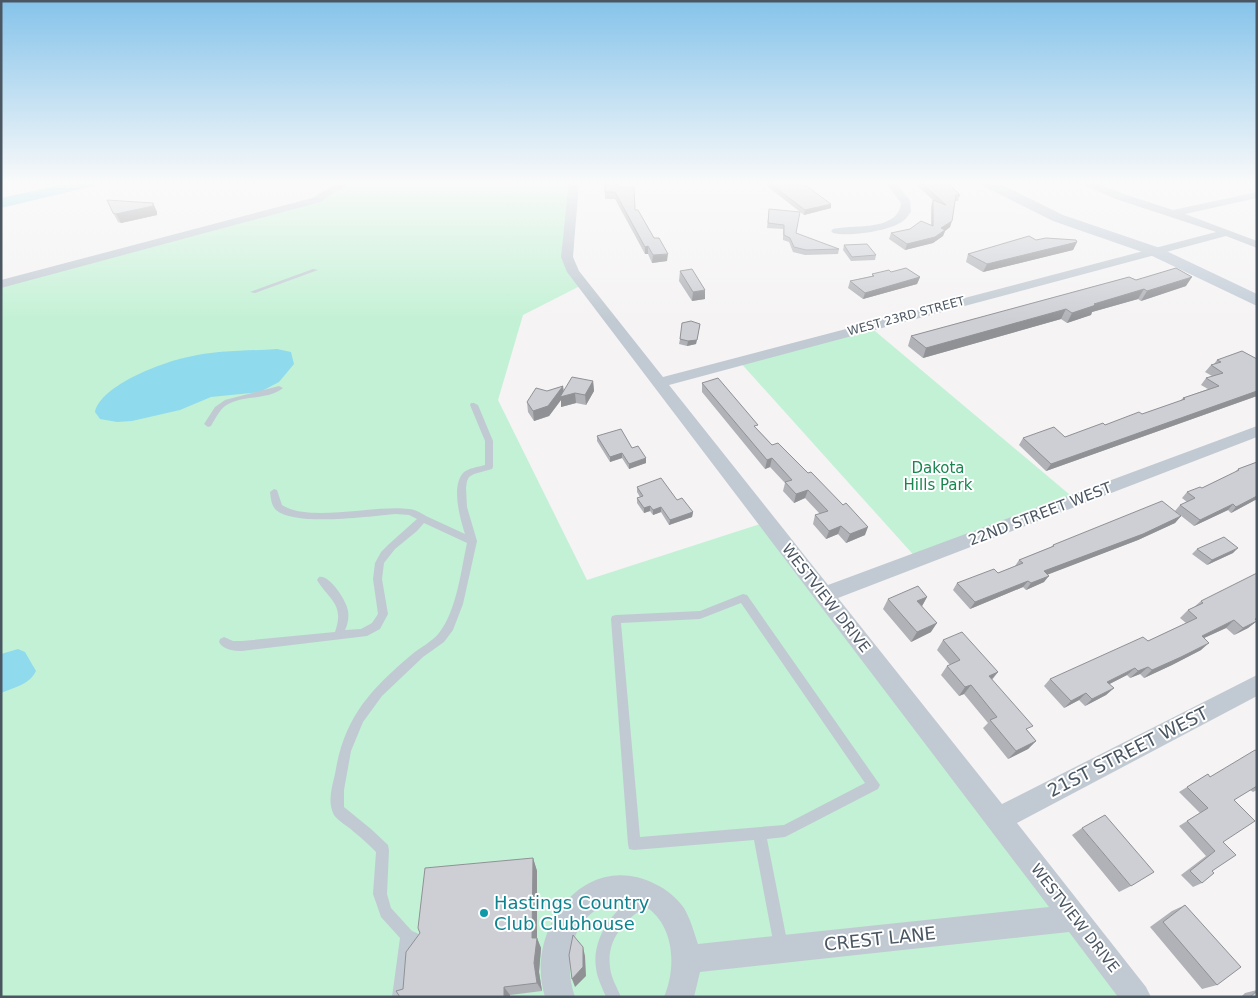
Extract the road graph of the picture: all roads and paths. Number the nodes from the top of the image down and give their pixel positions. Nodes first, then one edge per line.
1 (209, 229) edge
2 (570, 229) edge
3 (868, 229) edge
4 (1089, 229) edge
5 (1217, 229) edge
6 (837, 231) dead end
7 (1227, 232) junction
8 (1257, 245) edge
9 (1154, 251) junction
10 (315, 270) dead end
11 (1, 284) edge
12 (253, 292) dead end
13 (1257, 301) edge
14 (658, 383) junction
15 (279, 388) dead end
16 (474, 404) dead end
17 (208, 424) dead end
18 (1257, 431) edge
19 (274, 492) dead end
20 (422, 518) junction
21 (472, 541) junction
22 (322, 580) dead end
23 (824, 595) junction
24 (338, 636) junction
25 (224, 642) dead end
26 (1257, 685) edge
27 (1000, 819) junction
28 (759, 833) junction
29 (650, 895) junction
30 (1074, 918) junction
31 (407, 936) junction
32 (782, 949) junction
33 (686, 959) junction
34 (399, 997) edge
35 (406, 997) edge
36 (560, 997) edge
37 (614, 997) edge
38 (680, 997) edge
39 (1136, 997) edge

1 - 11 street
2 - 14 street, WESTVIEW DRIVE
3 - 6 street
4 - 9 street
5 - 7 street
7 - 8 street
7 - 9 street, WEST 23RD STREET
9 - 13 street
9 - 14 street, WEST 23RD STREET
10 - 12 lane
14 - 23 street, WESTVIEW DRIVE
15 - 17 lane
16 - 21 lane
18 - 23 street, 22ND STREET WEST
19 - 20 lane
20 - 21 lane
20 - 24 lane
21 - 31 lane
22 - 24 lane
23 - 27 street, WESTVIEW DRIVE
24 - 25 lane
26 - 27 street, 21ST STREET WEST
27 - 30 street, WESTVIEW DRIVE
28 - 28 lane
28 - 32 lane
29 - 33 street
29 - 36 street
29 - 37 lane
30 - 32 street, CREST LANE
30 - 39 street, WESTVIEW DRIVE
31 - 34 lane
31 - 35 lane
32 - 33 street, CREST LANE
33 - 38 street

